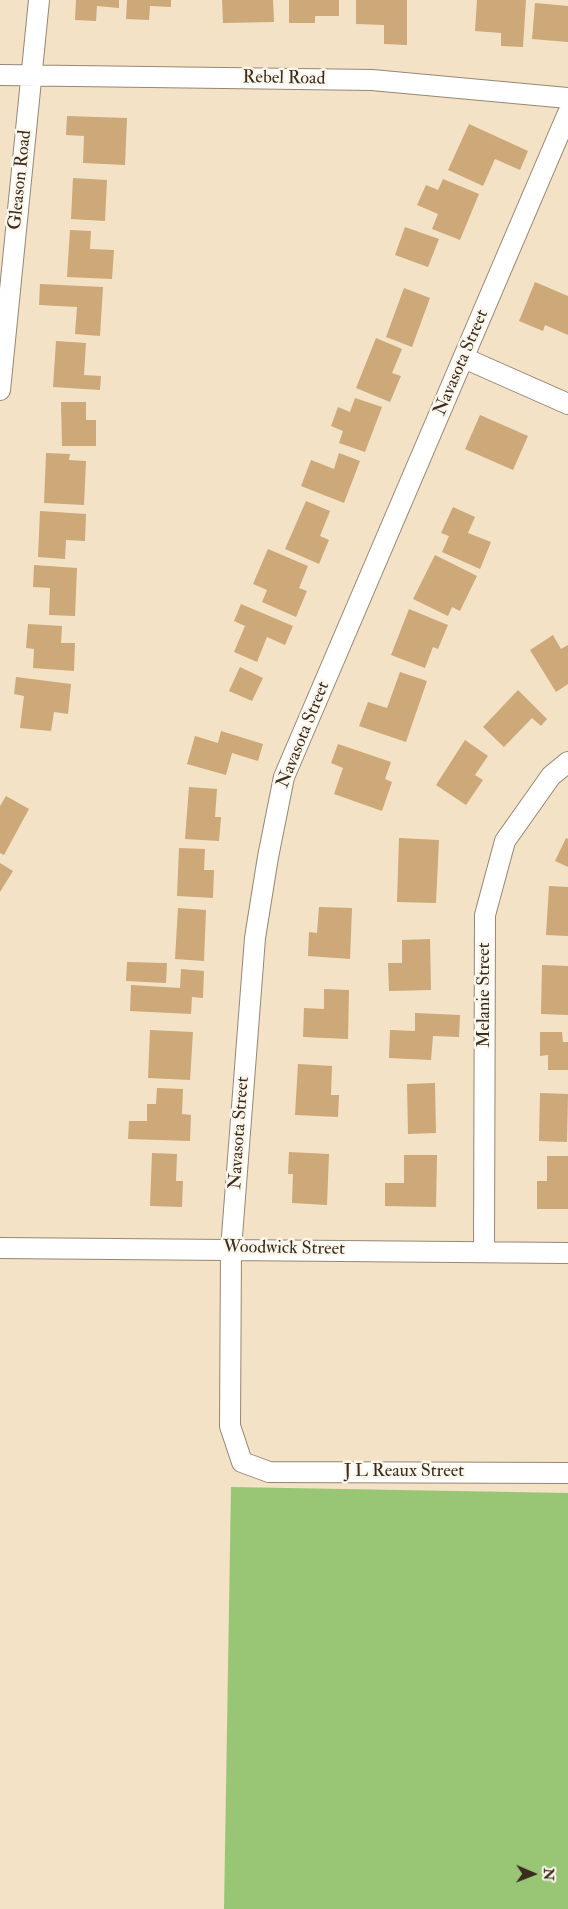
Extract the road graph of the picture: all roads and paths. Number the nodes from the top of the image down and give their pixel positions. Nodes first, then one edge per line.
1 (39, 0) edge
2 (0, 75) edge
3 (31, 75) junction
4 (568, 98) edge
5 (568, 113) edge
6 (464, 358) junction
7 (0, 390) edge
8 (568, 404) edge
9 (568, 762) edge
10 (0, 1248) edge
11 (231, 1249) junction
12 (484, 1252) junction
13 (568, 1253) edge
14 (242, 1462) joint
15 (568, 1473) edge

1 - 3 street, Gleason Road
2 - 3 street, Rebel Road
3 - 4 street, Rebel Road
3 - 7 street, Gleason Road
5 - 6 street, Navasota Street
6 - 8 street
6 - 11 street, Navasota Street
9 - 12 street, Melanie Street
10 - 11 street, Woodwick Street
11 - 12 street, Woodwick Street
11 - 14 street, Navasota Street
12 - 13 street, Woodwick Street
14 - 15 street, J L Reaux Street

